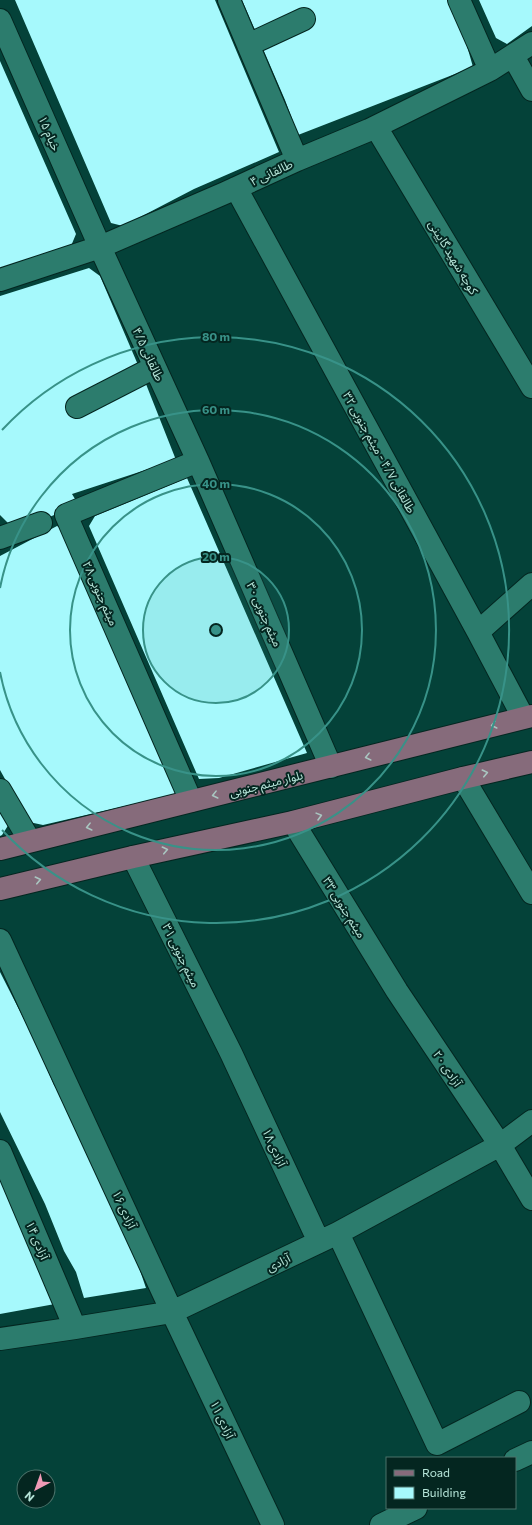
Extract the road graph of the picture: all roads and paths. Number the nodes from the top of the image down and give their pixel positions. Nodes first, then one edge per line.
1 (229, 0) edge
2 (459, 0) edge
3 (304, 19) dead end
4 (0, 20) edge
5 (532, 43) edge
6 (248, 45) junction
7 (513, 56) junction
8 (490, 70) junction
9 (532, 90) edge
10 (376, 127) junction
11 (297, 160) junction
12 (236, 188) junction
13 (100, 247) junction
14 (0, 280) edge
15 (155, 367) junction
16 (532, 386) edge
17 (77, 407) dead end
18 (198, 461) junction
19 (41, 523) dead end
20 (0, 538) edge
21 (532, 584) edge
22 (478, 632) junction
23 (528, 716) edge
24 (532, 762) edge
25 (331, 767) junction
26 (463, 778) junction
27 (0, 790) edge
28 (191, 801) junction
29 (293, 822) junction
30 (30, 841) junction
31 (0, 849) edge
32 (133, 857) junction
33 (0, 889) edge
34 (532, 893) edge
35 (0, 940) edge
36 (396, 991) joint
37 (231, 1053) joint
38 (532, 1121) edge
39 (500, 1145) junction
40 (0, 1151) edge
41 (532, 1199) edge
42 (329, 1237) junction
43 (172, 1312) junction
44 (76, 1328) junction
45 (0, 1339) edge
46 (519, 1402) dead end
47 (532, 1452) edge
48 (516, 1460) edge
49 (414, 1509) edge
50 (274, 1525) edge
51 (381, 1525) edge

1 - 6 street
2 - 8 street
3 - 6 street
4 - 13 street, خیام ۱۵
5 - 7 street, طالقانی ۴
6 - 11 street
7 - 8 street, طالقانی ۴
7 - 9 street
8 - 10 street, طالقانی ۴
10 - 11 street, طالقانی ۴
10 - 16 street, کوچه شهید گایینی
11 - 12 street, طالقانی ۴
12 - 13 street, طالقانی ۴
12 - 22 street, طالقانی ۴/۷ - میثم جنوبی ۳۲
13 - 14 street, طالقانی ۴
13 - 15 street, طالقانی ۴/۵
15 - 17 street
15 - 18 street, طالقانی ۴/۵
18 - 25 street, میثم جنوبی ۳۰
18 - 28 street, میثم جنوبی ۲۸
19 - 20 street
21 - 22 street
22 - 23 street, طالقانی ۴/۷ - میثم جنوبی ۳۲
23 -> 25 main road, بلوار میثم جنوبی
26 -> 24 main road
25 -> 28 main road, بلوار میثم جنوبی
29 -> 26 main road
26 - 34 street
27 - 30 street
28 -> 30 main road, بلوار میثم جنوبی
32 -> 29 main road
29 - 36 street, میثم جنوبی ۳۳
30 - 31 main road, بلوار میثم جنوبی
33 -> 32 main road
32 - 37 street, میثم جنوبی ۳۱
35 - 43 street, آزادی ۱۶
36 - 39 street, آزادی ۲۰
37 - 42 street, آزادی ۱۸
38 - 39 street, آزادی
39 - 41 street, آزادی ۲۰
39 - 42 street, آزادی
40 - 44 street, آزادی ۱۴
42 - 43 street, آزادی
42 - 46 street, آزادی ۱۸
43 - 44 street, آزادی
43 - 50 street, آزادی ۱۱
44 - 45 street, آزادی
47 - 48 street
49 - 51 street

